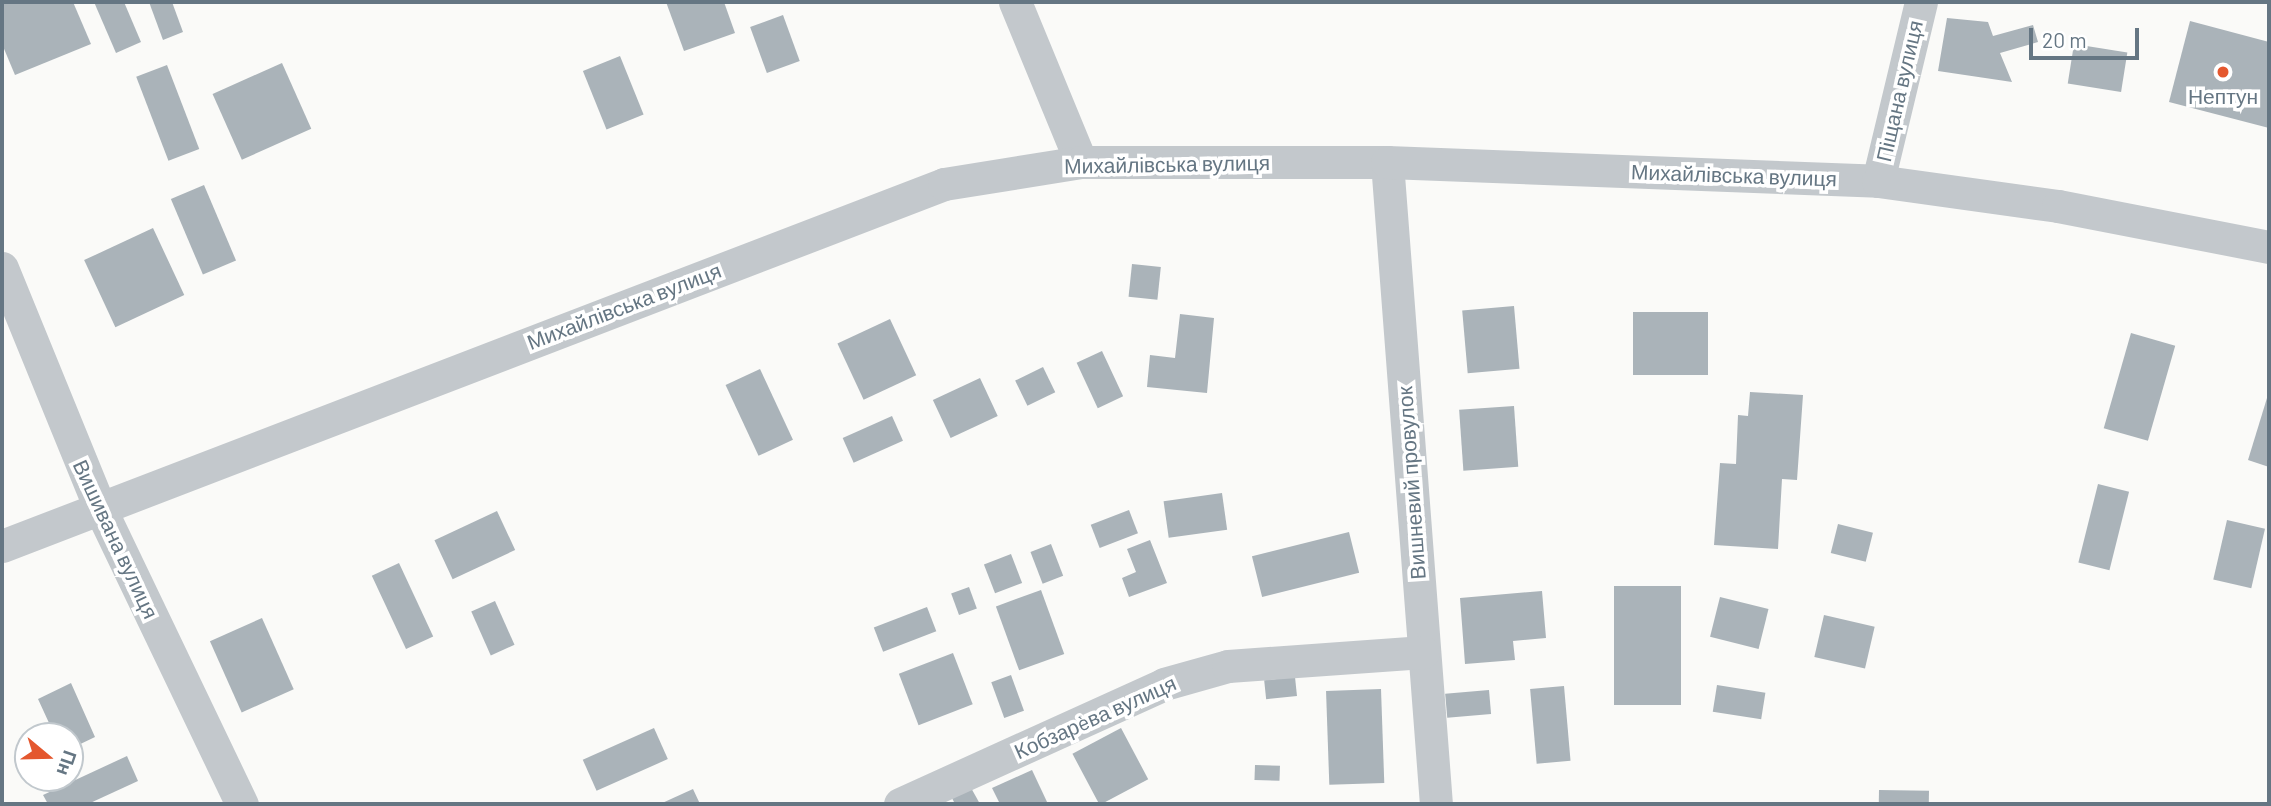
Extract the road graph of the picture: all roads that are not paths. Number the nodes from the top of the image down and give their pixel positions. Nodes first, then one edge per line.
1 (1015, 2) edge
2 (1921, 2) edge
3 (1081, 162) junction
4 (1387, 162) junction
5 (1878, 181) junction
6 (2269, 247) edge
7 (2, 268) edge
8 (99, 506) junction
9 (2, 546) edge
10 (1424, 652) junction
11 (242, 804) edge
12 (900, 804) edge
13 (1436, 804) edge

1 - 3 street
2 - 5 street, Піщана вулиця
3 - 4 street, Михайлівська вулиця
3 - 8 street, Михайлівська вулиця
4 - 5 street, Михайлівська вулиця
4 - 10 street, Вишневий провулок
5 - 6 street, Михайлівська вулиця
7 - 8 street, Вишивана вулиця
8 - 9 street, Михайлівська вулиця
8 - 11 street, Вишивана вулиця
10 - 12 street, Кобзарèва вулиця
10 - 13 street, Вишневий провулок

